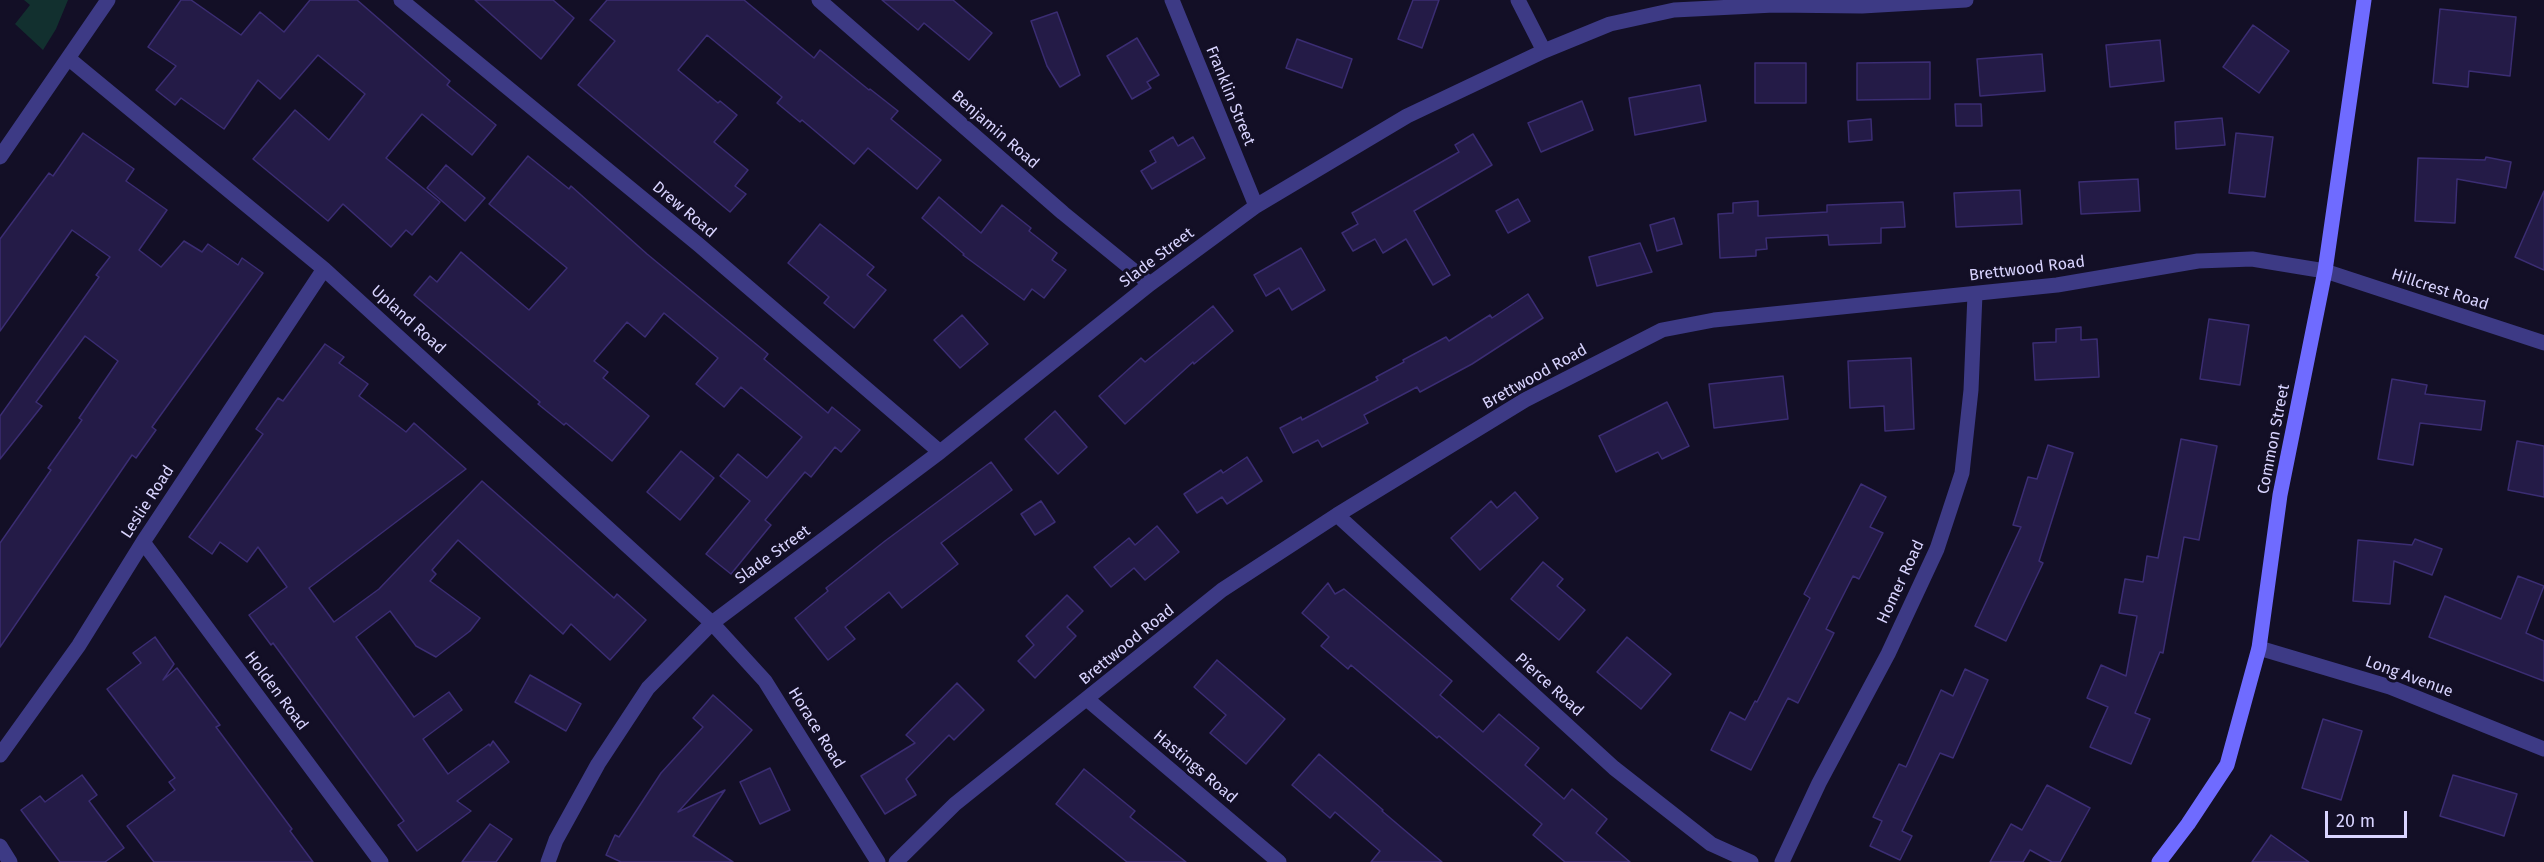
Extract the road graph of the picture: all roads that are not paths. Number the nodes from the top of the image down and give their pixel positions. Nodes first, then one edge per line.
1 (108, 0) edge
2 (401, 0) edge
3 (819, 0) edge
4 (1172, 0) edge
5 (1518, 0) edge
6 (1966, 0) edge
7 (2364, 0) edge
8 (1860, 3) edge
9 (1544, 51) junction
10 (68, 58) junction
11 (0, 157) edge
12 (1256, 206) junction
13 (324, 269) junction
14 (2325, 271) junction
15 (1150, 284) junction
16 (1975, 294) junction
17 (2544, 343) edge
18 (939, 452) junction
19 (1337, 515) junction
20 (143, 542) junction
21 (712, 623) junction
22 (2259, 648) junction
23 (1088, 700) junction
24 (2544, 749) edge
25 (0, 754) edge
26 (0, 846) edge
27 (10, 862) edge
28 (381, 862) edge
29 (548, 862) edge
30 (878, 862) edge
31 (896, 862) edge
32 (1279, 862) edge
33 (1751, 862) edge
34 (1782, 862) edge
35 (2158, 862) edge

1 - 10 street
2 - 18 street, Drew Road
3 - 15 street, Benjamin Road
4 - 12 street, Franklin Street
5 - 9 street
6 - 8 street, Slade Street
7 - 14 main road, Common Street
8 - 9 street, Slade Street
9 - 12 street, Slade Street
10 - 11 street
10 - 13 street, Upland Road
12 - 15 street, Slade Street
13 - 20 street, Leslie Road
13 - 21 street, Upland Road
14 - 16 street, Brettwood Road
14 - 17 street, Hillcrest Road
14 - 22 main road, Common Street
15 - 18 street, Slade Street
16 - 19 street, Brettwood Road
16 - 34 street, Homer Road
18 - 21 street, Slade Street
19 - 23 street, Brettwood Road
19 - 33 street, Pierce Road
20 - 25 street, Leslie Road
20 - 28 street, Holden Road
21 - 29 street, Slade Street
21 - 30 street, Horace Road
22 - 24 street, Long Avenue
22 - 35 main road, Common Street
23 - 31 street, Brettwood Road
23 - 32 street, Hastings Road
26 - 27 street

